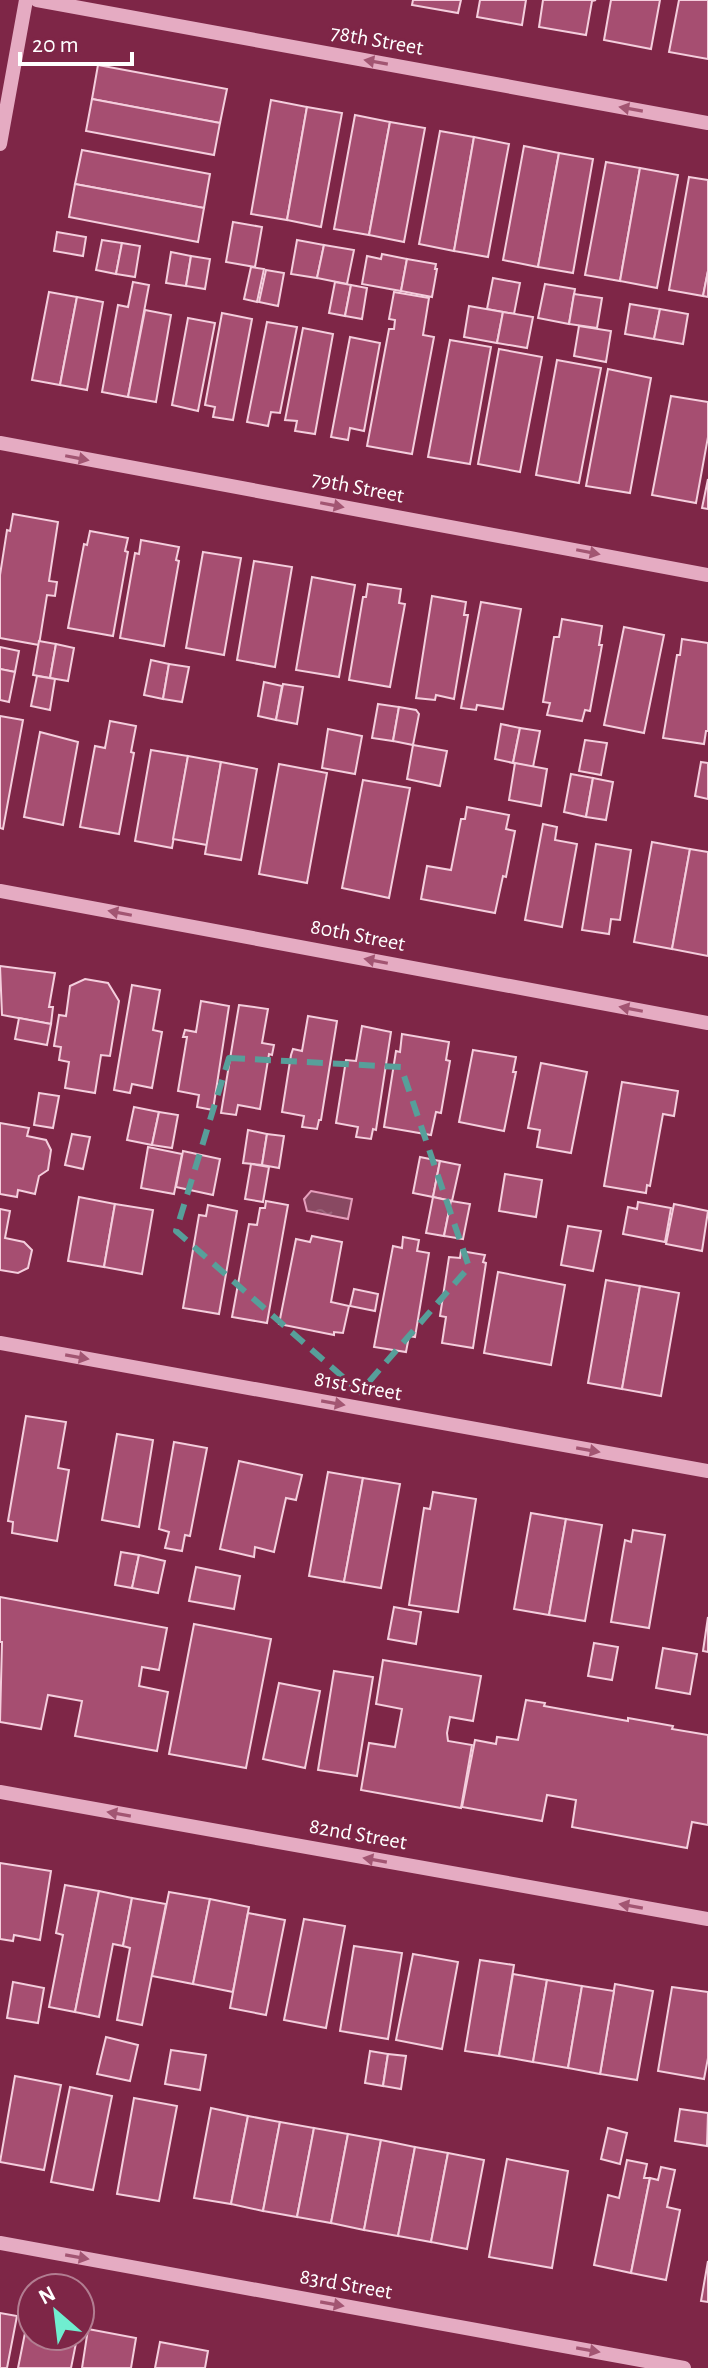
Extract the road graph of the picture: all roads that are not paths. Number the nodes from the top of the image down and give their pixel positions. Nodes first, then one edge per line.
1 (26, 0) edge
2 (37, 0) edge
3 (708, 123) edge
4 (0, 144) edge
5 (0, 443) edge
6 (708, 575) edge
7 (0, 891) edge
8 (708, 1023) edge
9 (0, 1343) edge
10 (708, 1471) edge
11 (0, 1792) edge
12 (708, 1919) edge
13 (0, 2243) edge
14 (684, 2368) edge

1 - 4 street
3 -> 2 street, 78th Street
5 -> 6 street, 79th Street
8 -> 7 street, 80th Street
9 -> 10 street, 81st Street
12 -> 11 street, 82nd Street
13 -> 14 street, 83rd Street

